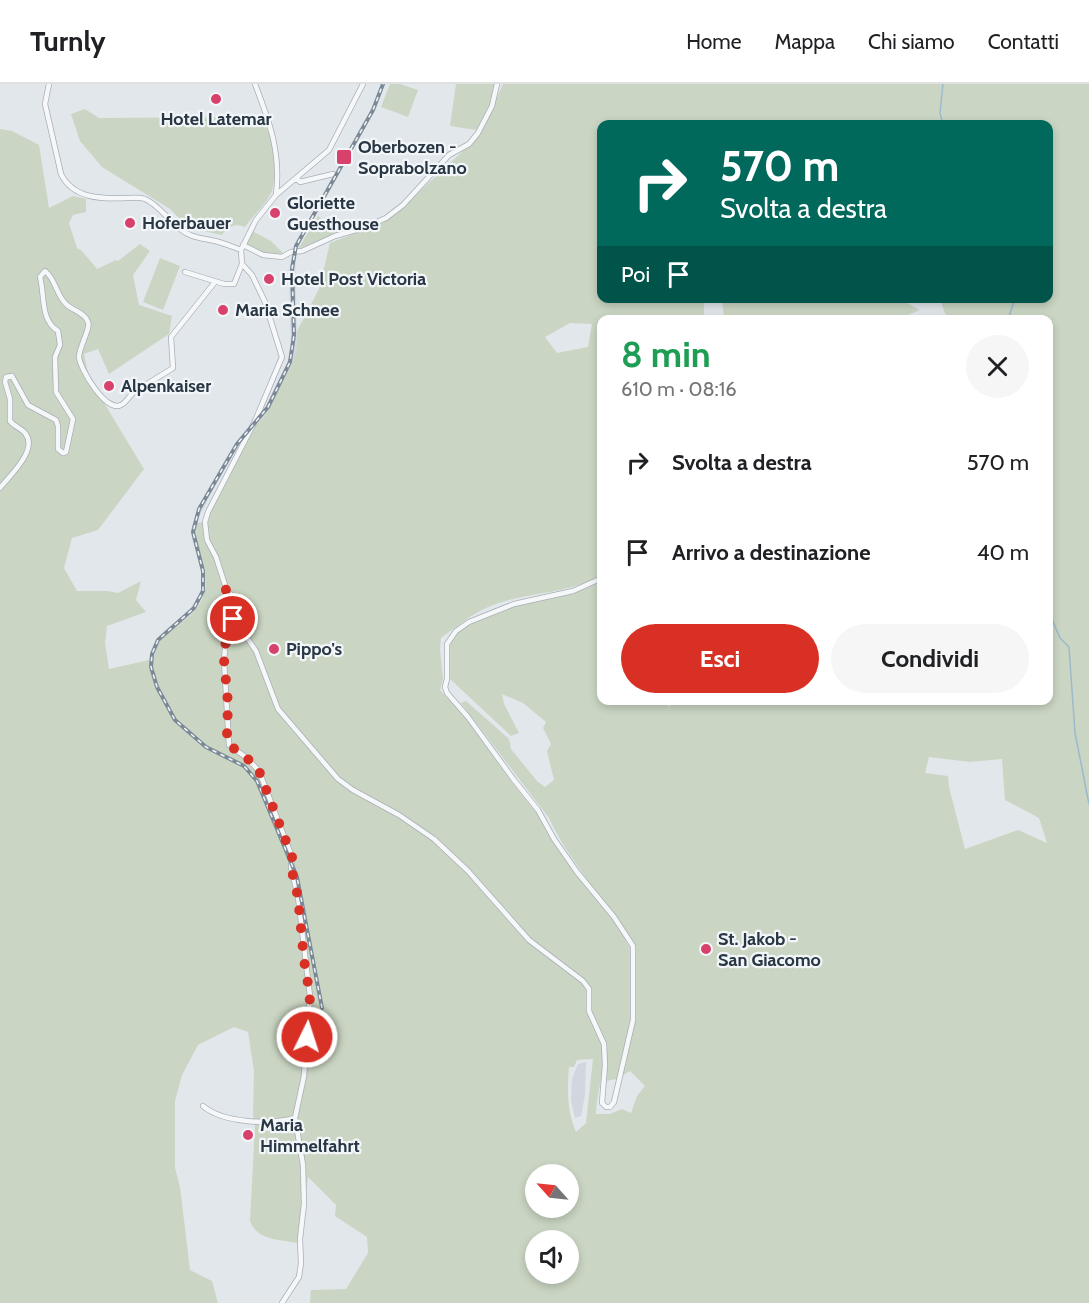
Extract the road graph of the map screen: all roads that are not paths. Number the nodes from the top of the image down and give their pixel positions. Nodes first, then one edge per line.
1 (49, 84) edge
2 (255, 84) edge
3 (363, 84) edge
4 (497, 84) edge
5 (333, 174) dead end
6 (297, 179) junction
7 (276, 195) junction
8 (242, 248) junction
9 (242, 264) junction
10 (185, 272) dead end
11 (215, 282) junction
12 (0, 488) edge
13 (597, 581) edge
14 (226, 588) junction
15 (203, 1106) dead end
16 (295, 1118) junction
17 (282, 1303) edge

1 - 8 street
2 - 7 street
3 - 6 street
4 - 8 street
5 - 6 street
6 - 7 street
7 - 8 street
8 - 9 street
9 - 11 street
9 - 14 street
10 - 11 street
11 - 12 street
13 - 14 street
14 - 16 street
15 - 16 street
16 - 17 street

